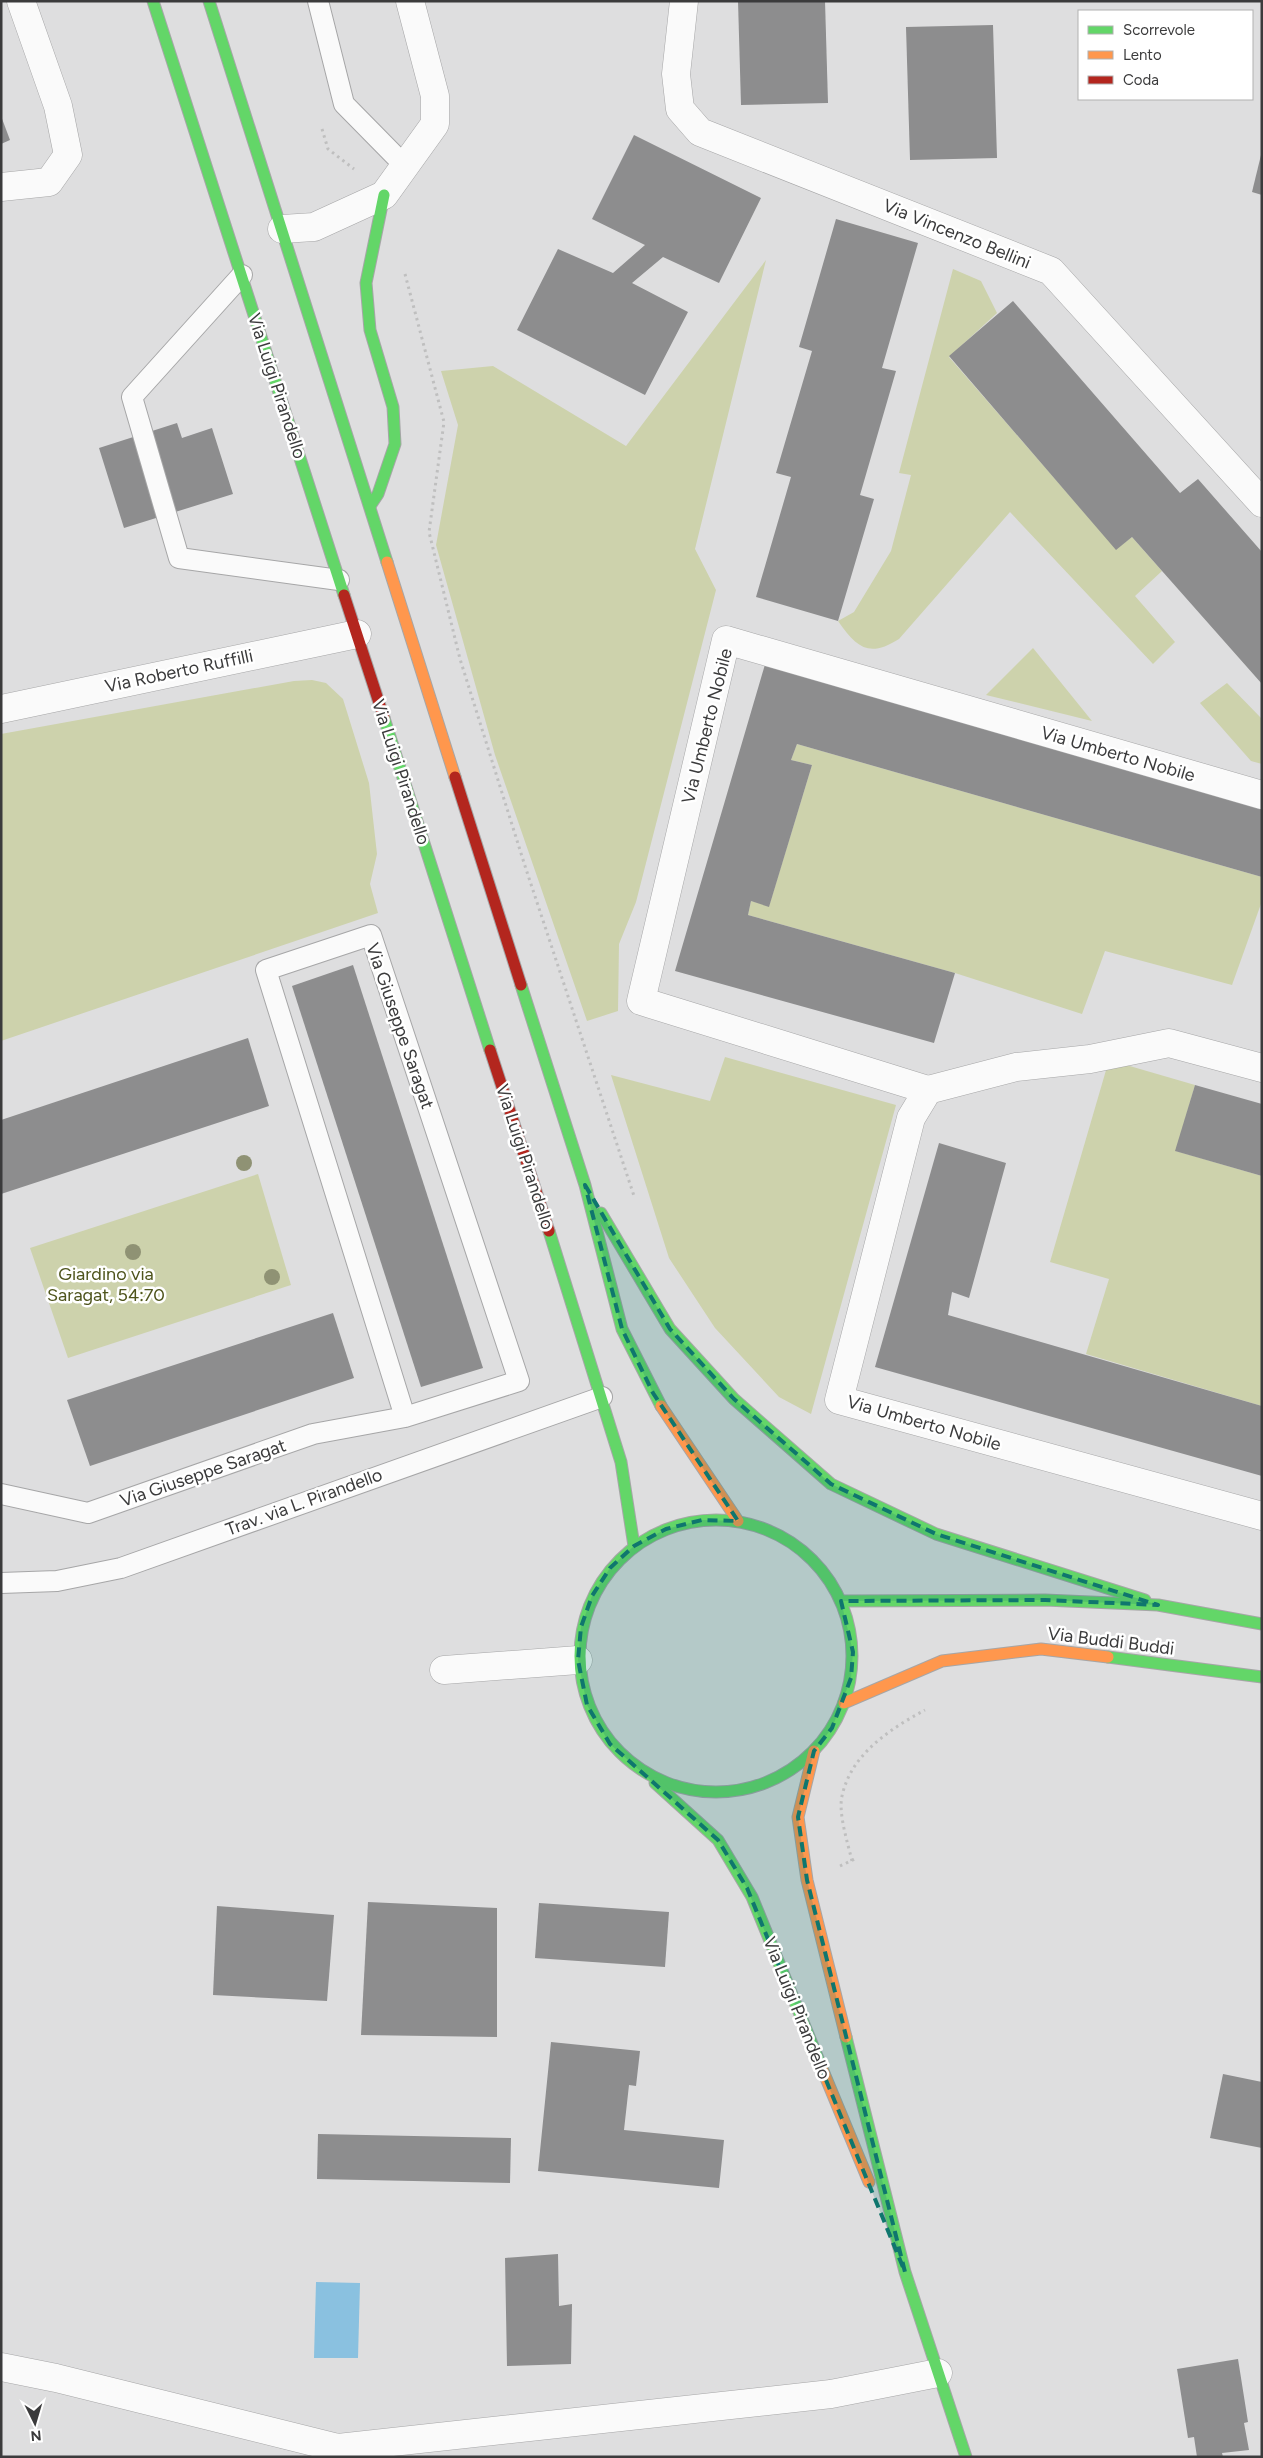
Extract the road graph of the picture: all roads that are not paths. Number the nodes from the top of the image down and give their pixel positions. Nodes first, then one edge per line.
1 (21, 1) edge
2 (154, 1) edge
3 (210, 1) edge
4 (318, 1) edge
5 (410, 1) edge
6 (684, 1) edge
7 (406, 167) junction
8 (1, 187) edge
9 (384, 195) junction
10 (282, 229) junction
11 (242, 275) junction
12 (1262, 503) edge
13 (370, 506) junction
14 (340, 580) junction
15 (357, 634) junction
16 (1, 709) edge
17 (1262, 795) edge
18 (1262, 1068) edge
19 (928, 1090) junction
20 (585, 1185) junction
21 (602, 1396) junction
22 (406, 1417) junction
23 (1, 1494) edge
24 (1262, 1516) edge
25 (738, 1521) junction
26 (634, 1546) junction
27 (1, 1583) edge
28 (841, 1601) junction
29 (1158, 1605) junction
30 (1262, 1624) edge
31 (578, 1660) junction
32 (444, 1670) dead end
33 (1262, 1677) edge
34 (844, 1703) junction
35 (814, 1751) junction
36 (645, 1773) junction
37 (905, 2272) junction
38 (1, 2367) edge
39 (938, 2373) junction
40 (966, 2457) edge

1 - 8 street
2 - 11 main road, Via Luigi Pirandello
3 - 10 main road
4 - 7 lane
5 - 7 street
6 - 12 street, Via Vincenzo Bellini
7 - 9 street
9 - 10 street
9 - 13 main road
10 - 13 main road
11 - 14 main road, Via Luigi Pirandello
11 - 14 lane
13 - 20 main road
14 - 15 main road, Via Luigi Pirandello
15 - 16 street, Via Roberto Ruffilli
15 - 21 main road, Via Luigi Pirandello
17 - 19 street, Via Umberto Nobile
18 - 19 street
19 - 24 street, Via Umberto Nobile
20 - 25 main road
20 - 29 main road
21 - 26 main road, Via Luigi Pirandello
21 - 27 lane, Trav. via L. Pirandello
22 - 22 lane, Via Giuseppe Saragat
22 - 23 lane, Via Giuseppe Saragat
25 - 26 main road
25 - 28 main road
26 - 31 main road
28 - 29 main road, Via Buddi Buddi
28 - 34 main road
29 - 30 main road, Via Buddi Buddi
31 - 32 street
31 - 36 main road
33 - 34 main road, Via Buddi Buddi
34 - 35 main road
35 - 36 main road
35 - 37 main road, Via Luigi Pirandello
36 - 37 main road, Via Luigi Pirandello
37 - 39 main road, Via Luigi Pirandello
38 - 39 street
39 - 40 main road, Via Luigi Pirandello

